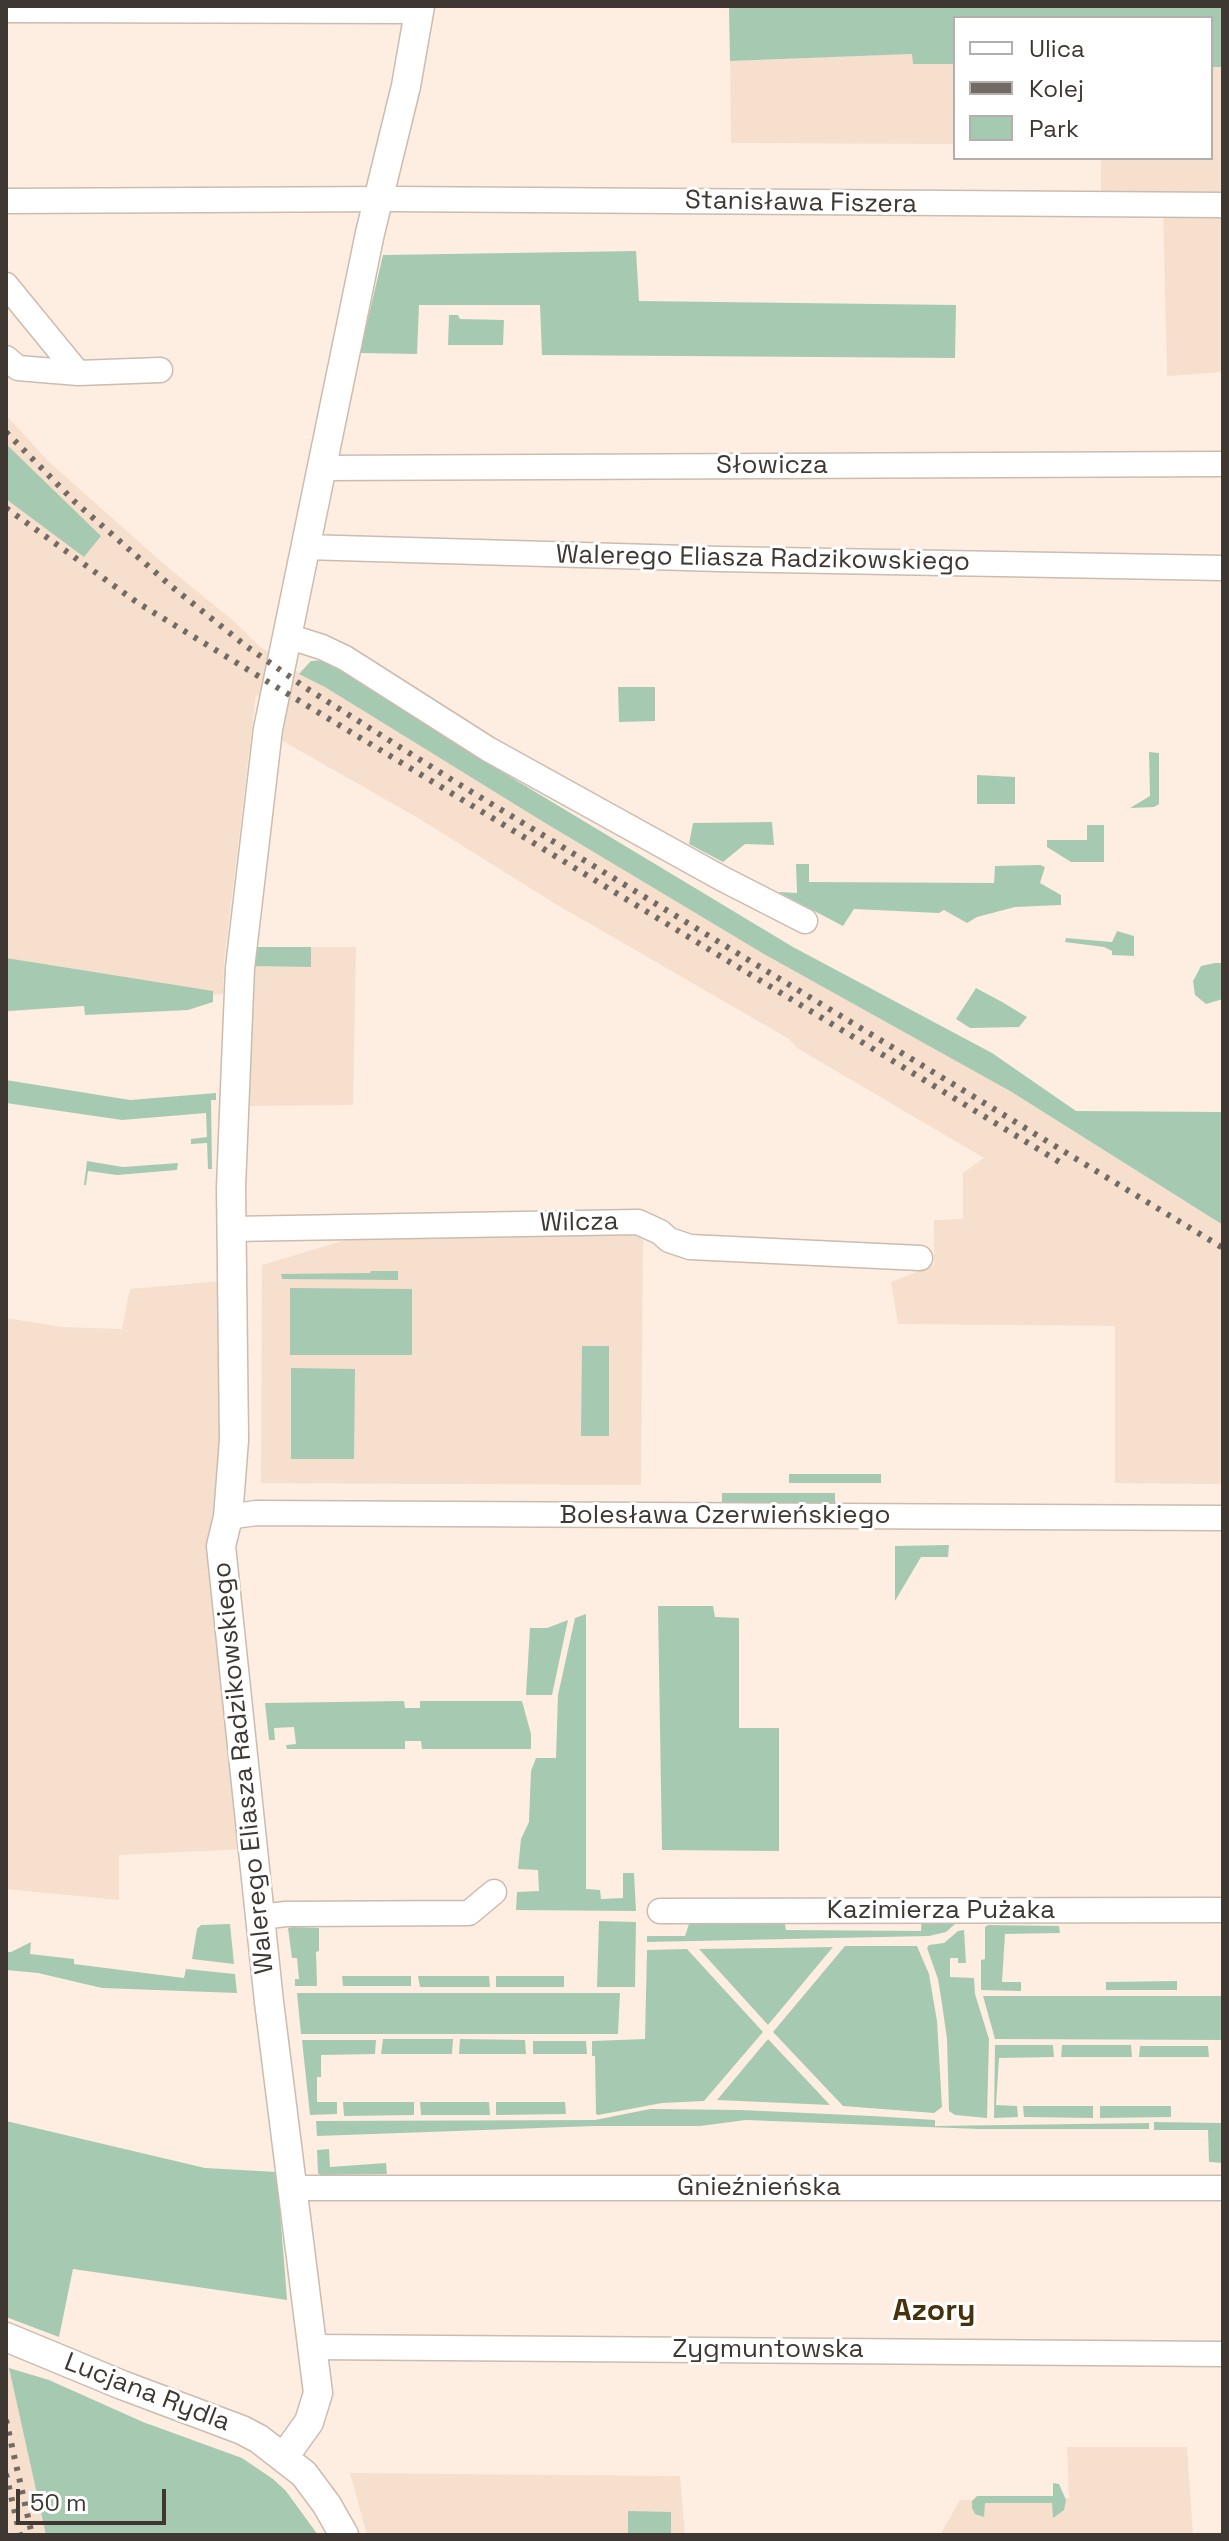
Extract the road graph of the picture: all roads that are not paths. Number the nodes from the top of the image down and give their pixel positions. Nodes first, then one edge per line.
1 (420, 8) edge
2 (6, 10) edge
3 (378, 199) junction
4 (6, 201) edge
5 (1214, 206) edge
6 (6, 285) edge
7 (6, 358) edge
8 (160, 370) dead end
9 (78, 373) junction
10 (1223, 464) edge
11 (321, 468) junction
12 (304, 547) junction
13 (1223, 568) edge
14 (287, 636) junction
15 (805, 921) dead end
16 (231, 1229) junction
17 (920, 1258) dead end
18 (228, 1517) junction
19 (1223, 1518) edge
20 (494, 1892) dead end
21 (1223, 1910) edge
22 (660, 1911) dead end
23 (260, 1917) junction
24 (294, 2188) junction
25 (1223, 2188) edge
26 (6, 2337) edge
27 (313, 2347) junction
28 (1223, 2354) edge
29 (284, 2457) junction
30 (344, 2535) edge

1 - 2 street
1 - 3 street, Walerego Eliasza Radzikowskiego
3 - 4 street, Stanisława Fiszera
3 - 5 street, Stanisława Fiszera
3 - 11 street, Walerego Eliasza Radzikowskiego
6 - 9 street
7 - 9 street
8 - 9 street
10 - 11 street, Słowicza
11 - 12 street, Walerego Eliasza Radzikowskiego
12 - 13 street, Walerego Eliasza Radzikowskiego
12 - 14 street, Walerego Eliasza Radzikowskiego
14 - 15 street
14 - 16 street, Walerego Eliasza Radzikowskiego
16 - 17 street, Wilcza
16 - 18 street, Walerego Eliasza Radzikowskiego
18 - 19 street, Bolesława Czerwieńskiego
18 - 23 street, Walerego Eliasza Radzikowskiego
20 - 23 street
21 - 22 street, Kazimierza Pużaka
23 - 24 street, Walerego Eliasza Radzikowskiego
24 - 25 street, Gnieźnieńska
24 - 27 street, Walerego Eliasza Radzikowskiego
26 - 29 street, Lucjana Rydla
27 - 28 street, Zygmuntowska
27 - 29 street, Walerego Eliasza Radzikowskiego
29 - 30 street

